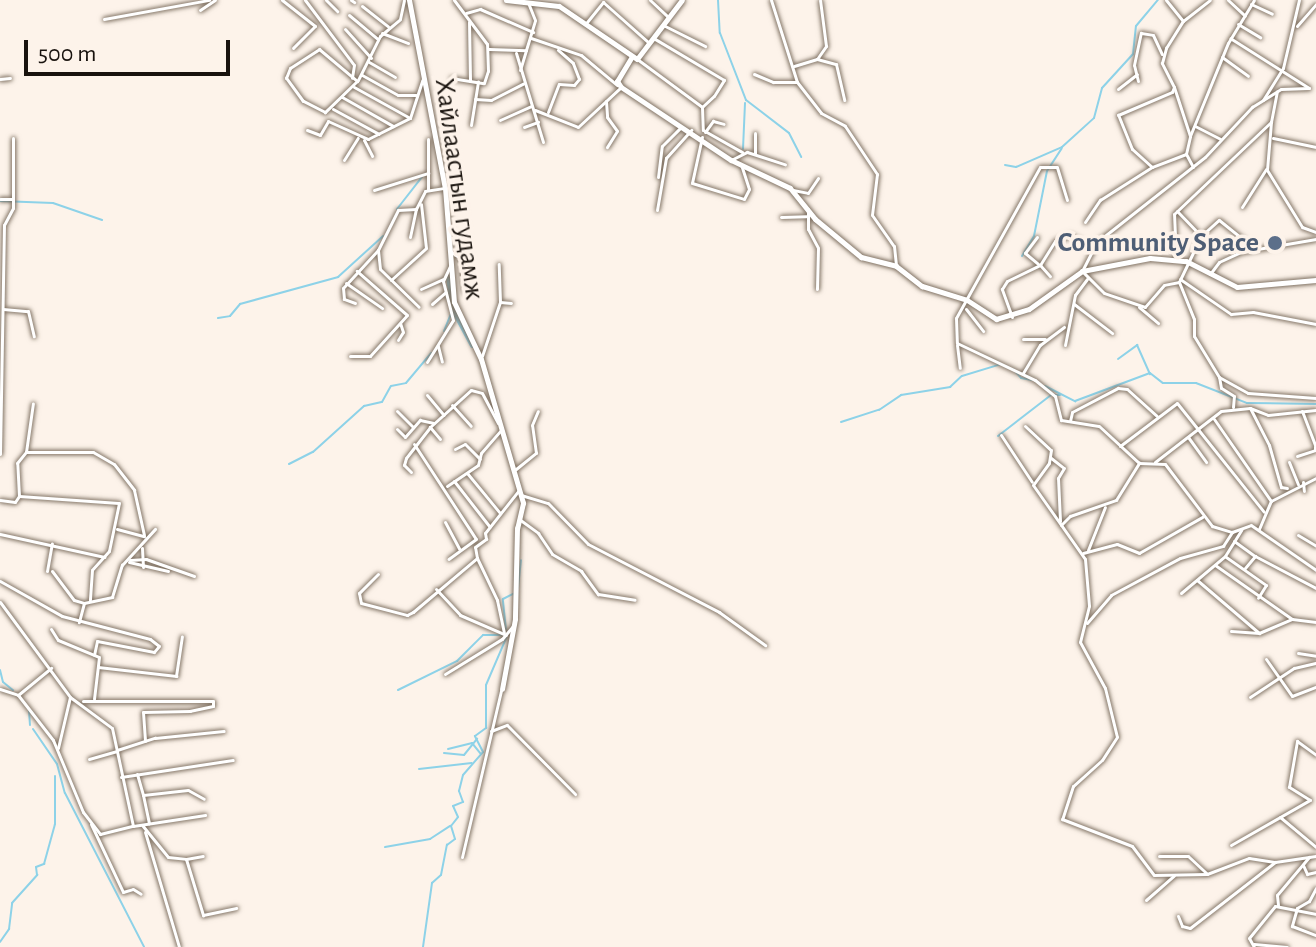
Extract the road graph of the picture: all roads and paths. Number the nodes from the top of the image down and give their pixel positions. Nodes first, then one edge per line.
1 (212, 0) edge
2 (282, 0) edge
3 (305, 0) edge
4 (326, 0) edge
5 (406, 0) edge
6 (454, 0) edge
7 (506, 0) edge
8 (650, 0) edge
9 (682, 0) edge
10 (771, 0) edge
11 (820, 0) edge
12 (1210, 0) edge
13 (1228, 0) edge
14 (1299, 0) edge
15 (603, 1) edge
16 (1167, 2) edge
17 (1252, 2) edge
18 (528, 3) edge
19 (1316, 4) edge
20 (362, 6) dead end
21 (200, 10) dead end
22 (337, 11) dead end
23 (466, 14) junction
24 (1272, 14) dead end
25 (349, 15) dead end
26 (1245, 16) junction
27 (668, 17) junction
28 (104, 19) dead end
29 (469, 19) junction
30 (1183, 21) junction
31 (587, 22) junction
32 (661, 24) junction
33 (1238, 24) junction
34 (388, 26) junction
35 (1297, 26) junction
36 (345, 29) dead end
37 (533, 32) junction
38 (382, 33) junction
39 (1260, 37) dead end
40 (531, 38) junction
41 (378, 39) junction
42 (650, 40) junction
43 (1229, 40) junction
44 (408, 43) dead end
45 (553, 46) junction
46 (705, 46) dead end
47 (293, 48) dead end
48 (488, 49) junction
49 (526, 50) junction
50 (516, 53) junction
51 (1163, 56) junction
52 (1222, 57) junction
53 (634, 59) junction
54 (817, 59) junction
55 (370, 60) junction
56 (794, 66) junction
57 (1283, 68) junction
58 (520, 70) junction
59 (754, 74) dead end
60 (1137, 74) junction
61 (362, 75) junction
62 (1248, 76) dead end
63 (395, 77) dead end
64 (10, 78) dead end
65 (352, 78) junction
66 (451, 78) dead end
67 (0, 79) edge
68 (422, 80) junction
69 (357, 81) junction
70 (470, 81) junction
71 (1138, 81) dead end
72 (478, 82) junction
73 (797, 82) junction
74 (523, 84) junction
75 (619, 86) junction
76 (1316, 86) edge
77 (354, 87) junction
78 (1174, 87) junction
79 (1309, 88) junction
80 (1118, 89) dead end
81 (1277, 92) junction
82 (416, 95) junction
83 (342, 97) junction
84 (475, 99) junction
85 (844, 100) dead end
86 (606, 101) junction
87 (1262, 102) junction
88 (702, 107) junction
89 (533, 108) junction
90 (332, 109) junction
91 (548, 112) junction
92 (410, 118) junction
93 (500, 120) dead end
94 (328, 121) junction
95 (538, 122) junction
96 (1271, 122) junction
97 (724, 124) dead end
98 (471, 125) dead end
99 (393, 126) junction
100 (682, 126) junction
101 (1195, 126) junction
102 (524, 127) dead end
103 (307, 130) dead end
104 (691, 130) junction
105 (755, 133) dead end
106 (379, 134) junction
107 (703, 134) junction
108 (1190, 136) junction
109 (13, 138) dead end
110 (358, 138) junction
111 (1273, 138) junction
112 (428, 139) dead end
113 (1222, 139) junction
114 (364, 140) junction
115 (711, 140) junction
116 (543, 142) dead end
117 (607, 147) dead end
118 (1316, 147) edge
119 (742, 152) junction
120 (755, 153) junction
121 (1186, 154) junction
122 (372, 156) dead end
123 (344, 160) dead end
124 (731, 160) junction
125 (785, 164) dead end
126 (741, 165) junction
127 (1193, 166) junction
128 (1152, 167) junction
129 (1269, 167) junction
130 (428, 173) junction
131 (818, 178) dead end
132 (659, 181) junction
133 (445, 188) junction
134 (428, 189) junction
135 (374, 190) dead end
136 (793, 190) junction
137 (0, 199) edge
138 (13, 199) junction
139 (420, 200) junction
140 (1067, 200) dead end
141 (1242, 207) dead end
142 (416, 209) junction
143 (657, 210) dead end
144 (1177, 211) junction
145 (807, 212) junction
146 (781, 217) dead end
147 (1085, 222) dead end
148 (1316, 232) edge
149 (1201, 236) junction
150 (410, 237) dead end
151 (1037, 237) dead end
152 (1316, 239) edge
153 (1093, 247) junction
154 (1255, 249) junction
155 (378, 250) junction
156 (450, 251) junction
157 (1176, 259) junction
158 (1186, 261) junction
159 (499, 264) dead end
160 (1039, 265) junction
161 (450, 266) junction
162 (896, 266) junction
163 (358, 267) junction
164 (1082, 271) junction
165 (1210, 274) junction
166 (1050, 276) dead end
167 (443, 279) junction
168 (1087, 279) junction
169 (391, 280) junction
170 (1179, 280) junction
171 (1316, 280) edge
172 (3, 281) junction
173 (346, 283) junction
174 (0, 286) edge
175 (421, 289) dead end
176 (817, 289) dead end
177 (446, 292) junction
178 (464, 292) dead end
179 (500, 302) junction
180 (355, 303) dead end
181 (511, 303) dead end
182 (432, 304) dead end
183 (966, 304) junction
184 (1074, 304) junction
185 (28, 305) dead end
186 (419, 307) dead end
187 (1139, 307) junction
188 (382, 308) dead end
189 (3, 309) junction
190 (28, 311) junction
191 (1012, 317) junction
192 (400, 323) junction
193 (1158, 323) dead end
194 (1066, 324) junction
195 (1316, 324) edge
196 (983, 331) dead end
197 (1112, 333) dead end
198 (34, 336) dead end
199 (1052, 336) junction
200 (1023, 339) dead end
201 (398, 340) dead end
202 (957, 343) junction
203 (1065, 345) dead end
204 (438, 346) junction
205 (350, 356) dead end
206 (481, 359) junction
207 (427, 362) dead end
208 (442, 362) dead end
209 (960, 368) dead end
210 (1023, 373) junction
211 (1219, 377) junction
212 (427, 395) dead end
213 (1316, 398) edge
214 (33, 403) dead end
215 (452, 405) junction
216 (1232, 408) junction
217 (1250, 408) junction
218 (1301, 409) junction
219 (1316, 410) edge
220 (397, 411) dead end
221 (538, 411) dead end
222 (444, 415) junction
223 (1157, 416) junction
224 (1214, 419) junction
225 (1070, 421) junction
226 (498, 423) junction
227 (432, 425) junction
228 (471, 426) dead end
229 (1025, 426) dead end
230 (413, 427) junction
231 (1201, 428) junction
232 (397, 429) dead end
233 (500, 431) junction
234 (1001, 435) dead end
235 (1188, 437) junction
236 (440, 439) dead end
237 (414, 444) junction
238 (1315, 444) edge
239 (1120, 446) junction
240 (455, 449) dead end
241 (26, 452) junction
242 (0, 454) edge
243 (1297, 456) dead end
244 (1051, 458) junction
245 (480, 459) junction
246 (1155, 462) junction
247 (1206, 462) dead end
248 (1289, 462) dead end
249 (1139, 463) junction
250 (404, 465) junction
251 (516, 469) junction
252 (401, 472) dead end
253 (411, 472) dead end
254 (467, 473) junction
255 (1315, 480) edge
256 (454, 481) junction
257 (1032, 482) junction
258 (1300, 483) junction
259 (446, 486) junction
260 (1287, 488) junction
261 (1304, 491) dead end
262 (521, 492) junction
263 (19, 496) junction
264 (0, 500) edge
265 (1271, 501) junction
266 (1105, 507) dead end
267 (1264, 512) junction
268 (500, 513) junction
269 (1202, 517) junction
270 (519, 519) junction
271 (445, 522) dead end
272 (1061, 525) junction
273 (490, 527) junction
274 (117, 529) junction
275 (155, 529) dead end
276 (1242, 529) junction
277 (1259, 531) junction
278 (1232, 532) junction
279 (0, 534) edge
280 (1298, 535) dead end
281 (144, 537) junction
282 (1234, 541) junction
283 (52, 542) junction
284 (142, 545) junction
285 (1316, 546) edge
286 (459, 548) junction
287 (1088, 551) junction
288 (1083, 555) junction
289 (1225, 556) junction
290 (1255, 556) junction
291 (105, 557) junction
292 (477, 558) junction
293 (448, 559) dead end
294 (148, 560) junction
295 (126, 561) junction
296 (1215, 565) junction
297 (143, 567) junction
298 (1245, 568) junction
299 (1316, 570) edge
300 (168, 571) junction
301 (158, 572) junction
302 (378, 574) dead end
303 (194, 576) dead end
304 (1197, 580) junction
305 (0, 581) edge
306 (1316, 588) edge
307 (436, 589) junction
308 (1181, 593) dead end
309 (1258, 598) junction
310 (90, 600) junction
311 (635, 600) dead end
312 (0, 602) edge
313 (84, 603) junction
314 (1292, 619) junction
315 (79, 622) junction
316 (1316, 622) edge
317 (1087, 623) junction
318 (513, 625) junction
319 (51, 629) dead end
320 (1231, 631) dead end
321 (1259, 633) junction
322 (506, 635) junction
323 (182, 636) dead end
324 (765, 645) dead end
325 (1298, 653) dead end
326 (94, 655) junction
327 (1316, 656) edge
328 (1266, 659) dead end
329 (1316, 663) edge
330 (98, 667) junction
331 (51, 668) junction
332 (445, 674) dead end
333 (1279, 678) junction
334 (1316, 687) edge
335 (0, 689) edge
336 (502, 689) joint
337 (18, 695) junction
338 (70, 697) junction
339 (1250, 697) dead end
340 (94, 699) junction
341 (81, 701) junction
342 (224, 731) dead end
343 (491, 731) junction
344 (145, 741) junction
345 (117, 750) junction
346 (58, 751) junction
347 (1316, 755) edge
348 (89, 759) dead end
349 (233, 760) dead end
350 (137, 774) junction
351 (121, 777) junction
352 (575, 794) dead end
353 (143, 795) junction
354 (204, 799) dead end
355 (205, 815) dead end
356 (1280, 817) junction
357 (90, 820) junction
358 (142, 825) junction
359 (133, 826) junction
360 (1231, 845) dead end
361 (1316, 847) edge
362 (203, 856) dead end
363 (1159, 856) dead end
364 (1316, 856) edge
365 (462, 857) dead end
366 (1309, 857) junction
367 (186, 859) junction
368 (1275, 862) junction
369 (1303, 865) junction
370 (1316, 872) edge
371 (1207, 874) junction
372 (1174, 876) junction
373 (1316, 888) edge
374 (141, 894) dead end
375 (1146, 900) dead end
376 (1278, 905) junction
377 (236, 908) dead end
378 (1297, 908) junction
379 (1316, 914) edge
380 (1178, 916) dead end
381 (1316, 935) edge
382 (1254, 946) edge
383 (179, 947) edge
384 (1287, 947) edge

1 - 21 street
1 - 28 street
2 - 47 street
3 - 65 street
4 - 22 street
5 - 34 street
5 - 68 street, Хайлаастын гудамж
6 - 23 street
7 - 18 street
8 - 27 street
9 - 27 street
10 - 56 street
11 - 54 street
12 - 30 street
13 - 26 street
14 - 35 street
15 - 31 street
15 - 42 street
16 - 30 street
17 - 24 street
17 - 26 street
18 - 31 street
18 - 37 street
19 - 35 street
20 - 34 street
23 - 29 street
23 - 37 street
25 - 41 street
26 - 33 street
27 - 32 street
29 - 48 street
29 - 70 street
30 - 51 street
31 - 53 street
32 - 42 street
32 - 46 street
33 - 39 street
33 - 43 street
34 - 38 street
35 - 57 street
36 - 55 street
37 - 40 street
38 - 41 street
38 - 44 street
40 - 45 street
40 - 49 street
41 - 55 street
42 - 53 street
42 - 88 street
43 - 52 street
43 - 57 street
45 - 75 street
45 - 91 street
48 - 50 street
48 - 72 street
49 - 50 street
49 - 58 street
50 - 58 street
51 - 60 street
51 - 78 street
52 - 62 street
52 - 101 street
53 - 75 street
53 - 88 street
54 - 56 street
54 - 85 street
55 - 61 street
55 - 63 street
56 - 73 street
57 - 79 street
57 - 87 street
58 - 74 street
59 - 73 street
60 - 71 street
60 - 80 street
61 - 69 street
61 - 82 street
64 - 67 street
65 - 69 street
65 - 90 street
66 - 70 street
68 - 82 street
68 - 133 street, Хайлаастын гудамж
69 - 77 street
70 - 72 street
72 - 84 street
73 - 162 street
74 - 84 street
74 - 89 street
75 - 86 street
75 - 100 street
76 - 79 street
77 - 83 street
77 - 92 street
78 - 108 street
78 - 128 street
79 - 81 street
81 - 87 street
81 - 96 street
82 - 92 street
83 - 90 street
83 - 99 street
84 - 98 street
86 - 91 street
86 - 117 street
87 - 113 street
88 - 107 street
89 - 91 street
89 - 93 street
89 - 95 street
90 - 94 street
90 - 106 street
92 - 99 street
94 - 103 street
94 - 110 street
95 - 102 street
95 - 116 street
96 - 111 street
96 - 144 street
97 - 107 street
99 - 106 street
100 - 104 street
100 - 132 street
101 - 108 street
101 - 113 street
104 - 107 street
104 - 132 street
105 - 120 street
106 - 114 street
107 - 115 street
107 - 126 street
108 - 121 street
109 - 138 street
110 - 114 street
110 - 123 street
111 - 118 street
111 - 129 street
112 - 130 street
113 - 127 street
114 - 122 street
115 - 119 street
115 - 124 street
119 - 120 street
119 - 124 street
120 - 125 street
121 - 127 street
121 - 128 street
124 - 126 street
126 - 136 street
127 - 153 street
128 - 147 street
129 - 141 street
129 - 148 street
130 - 134 street
130 - 135 street
131 - 136 street
132 - 143 street
133 - 134 street
133 - 156 street, Хайлаастын гудамж
134 - 139 street
136 - 145 street
137 - 138 street
138 - 172 street
139 - 142 street
139 - 169 street
140 - 183 street
142 - 150 street
142 - 155 street
144 - 149 street
144 - 157 street
145 - 146 street
145 - 162 street
145 - 176 street
149 - 154 street
149 - 158 street
151 - 160 street
152 - 154 street
153 - 160 street
153 - 164 street
154 - 165 street
155 - 163 street
155 - 169 street
156 - 161 street, Хайлаастын гудамж
156 - 178 street
157 - 158 street
157 - 164 street
158 - 165 street
158 - 170 street
159 - 179 street
160 - 166 street
160 - 191 street
161 - 167 street
161 - 206 street, Хайлаастын гудамж
162 - 183 street
163 - 173 street
163 - 192 street
164 - 168 street
164 - 191 street
165 - 171 street
167 - 175 street
167 - 177 street
168 - 184 street
168 - 187 street
169 - 186 street
170 - 187 street
170 - 195 street
170 - 211 street
172 - 174 street
172 - 189 street
173 - 180 street
173 - 188 street
177 - 182 street
177 - 204 street
179 - 181 street
179 - 206 street
183 - 191 street
183 - 196 street
183 - 202 street
184 - 194 street
184 - 197 street
185 - 190 street
187 - 193 street
189 - 190 street
189 - 242 street
190 - 198 street
192 - 201 street
192 - 205 street
194 - 199 street
194 - 203 street
199 - 200 street
199 - 210 street
202 - 209 street
202 - 210 street
204 - 207 street
204 - 208 street
206 - 226 street, Хайлаастын гудамж
210 - 225 street
211 - 213 street
211 - 216 street
212 - 222 street
214 - 241 street
215 - 222 street
215 - 226 street
215 - 228 street
216 - 217 street
216 - 224 street
217 - 218 street
217 - 260 street
218 - 219 street
218 - 238 street
220 - 230 street
221 - 251 street
222 - 227 street
223 - 225 street
223 - 231 street
223 - 239 street
224 - 231 street
224 - 265 street
225 - 239 street
226 - 233 street, Хайлаастын гудамж
227 - 230 street
227 - 236 street
227 - 237 street
229 - 244 street
230 - 232 street
231 - 235 street
231 - 267 street
233 - 245 street
233 - 251 street, Хайлаастын гудамж
234 - 257 street
235 - 246 street
235 - 247 street
237 - 250 street
237 - 259 street
238 - 243 street
239 - 249 street
240 - 245 street
241 - 263 street
241 - 281 street
244 - 257 street
244 - 272 street
245 - 254 street
246 - 249 street
246 - 269 street
248 - 258 street
249 - 272 street
250 - 252 street
250 - 253 street
251 - 262 street, Хайлаастын гудамж
254 - 256 street
254 - 268 street
255 - 258 street
256 - 259 street
256 - 273 street
257 - 272 street
258 - 260 street
258 - 261 street
259 - 286 street
260 - 265 street
262 - 268 street
262 - 270 street, Хайлаастын гудамж
262 - 324 street
263 - 264 street
263 - 274 street
265 - 267 street
266 - 287 street
267 - 277 street
268 - 273 street
269 - 278 street
269 - 287 street
270 - 311 street
270 - 318 street, Хайлаастын гудамж
271 - 286 street
272 - 288 street
273 - 292 street
274 - 281 street
274 - 291 street
275 - 281 street
276 - 277 street
276 - 278 street
276 - 282 street
277 - 299 street
278 - 317 street
279 - 283 street
280 - 285 street
281 - 284 street
282 - 289 street
282 - 290 street
283 - 291 street
283 - 313 street
284 - 294 street
284 - 295 street
286 - 293 street
287 - 288 street
288 - 317 street
289 - 296 street
289 - 298 street
290 - 298 street
290 - 306 street
291 - 310 street
292 - 307 street
292 - 322 street
294 - 295 street
294 - 297 street
294 - 300 street
294 - 301 street
295 - 297 street
295 - 310 street
296 - 304 street
296 - 309 street
297 - 301 street
298 - 309 street
300 - 301 street
300 - 303 street
302 - 307 street
304 - 308 street
304 - 321 street
305 - 315 street
307 - 322 street
309 - 314 street
310 - 313 street
312 - 331 street
313 - 315 street
314 - 316 street
314 - 321 street
315 - 326 street
317 - 372 street
318 - 322 street
318 - 336 street, Хайлаастын гудамж
319 - 326 street
320 - 321 street
322 - 332 street
323 - 330 street
325 - 327 street
326 - 330 street
328 - 333 street
329 - 333 street
330 - 340 street
331 - 337 street
331 - 338 street
333 - 334 street
333 - 339 street
335 - 337 street
336 - 343 street
337 - 346 street
338 - 341 street
338 - 346 street
340 - 341 street
340 - 344 street
341 - 345 street
342 - 344 street
343 - 352 street
343 - 365 street
344 - 345 street
345 - 348 street
345 - 351 street
346 - 357 street
347 - 356 street
349 - 350 street
350 - 351 street
350 - 353 street
351 - 359 street
353 - 354 street
353 - 358 street
355 - 358 street
356 - 360 street
356 - 361 street
357 - 359 street
357 - 374 street
358 - 359 street
358 - 367 street
358 - 383 street
362 - 367 street
363 - 371 street
364 - 366 street
366 - 368 street
366 - 369 street
367 - 377 street
368 - 371 street
368 - 380 street
369 - 370 street
369 - 376 street
371 - 372 street
372 - 375 street
373 - 378 street
376 - 378 street
376 - 382 street
378 - 379 street
378 - 381 street
382 - 384 street

